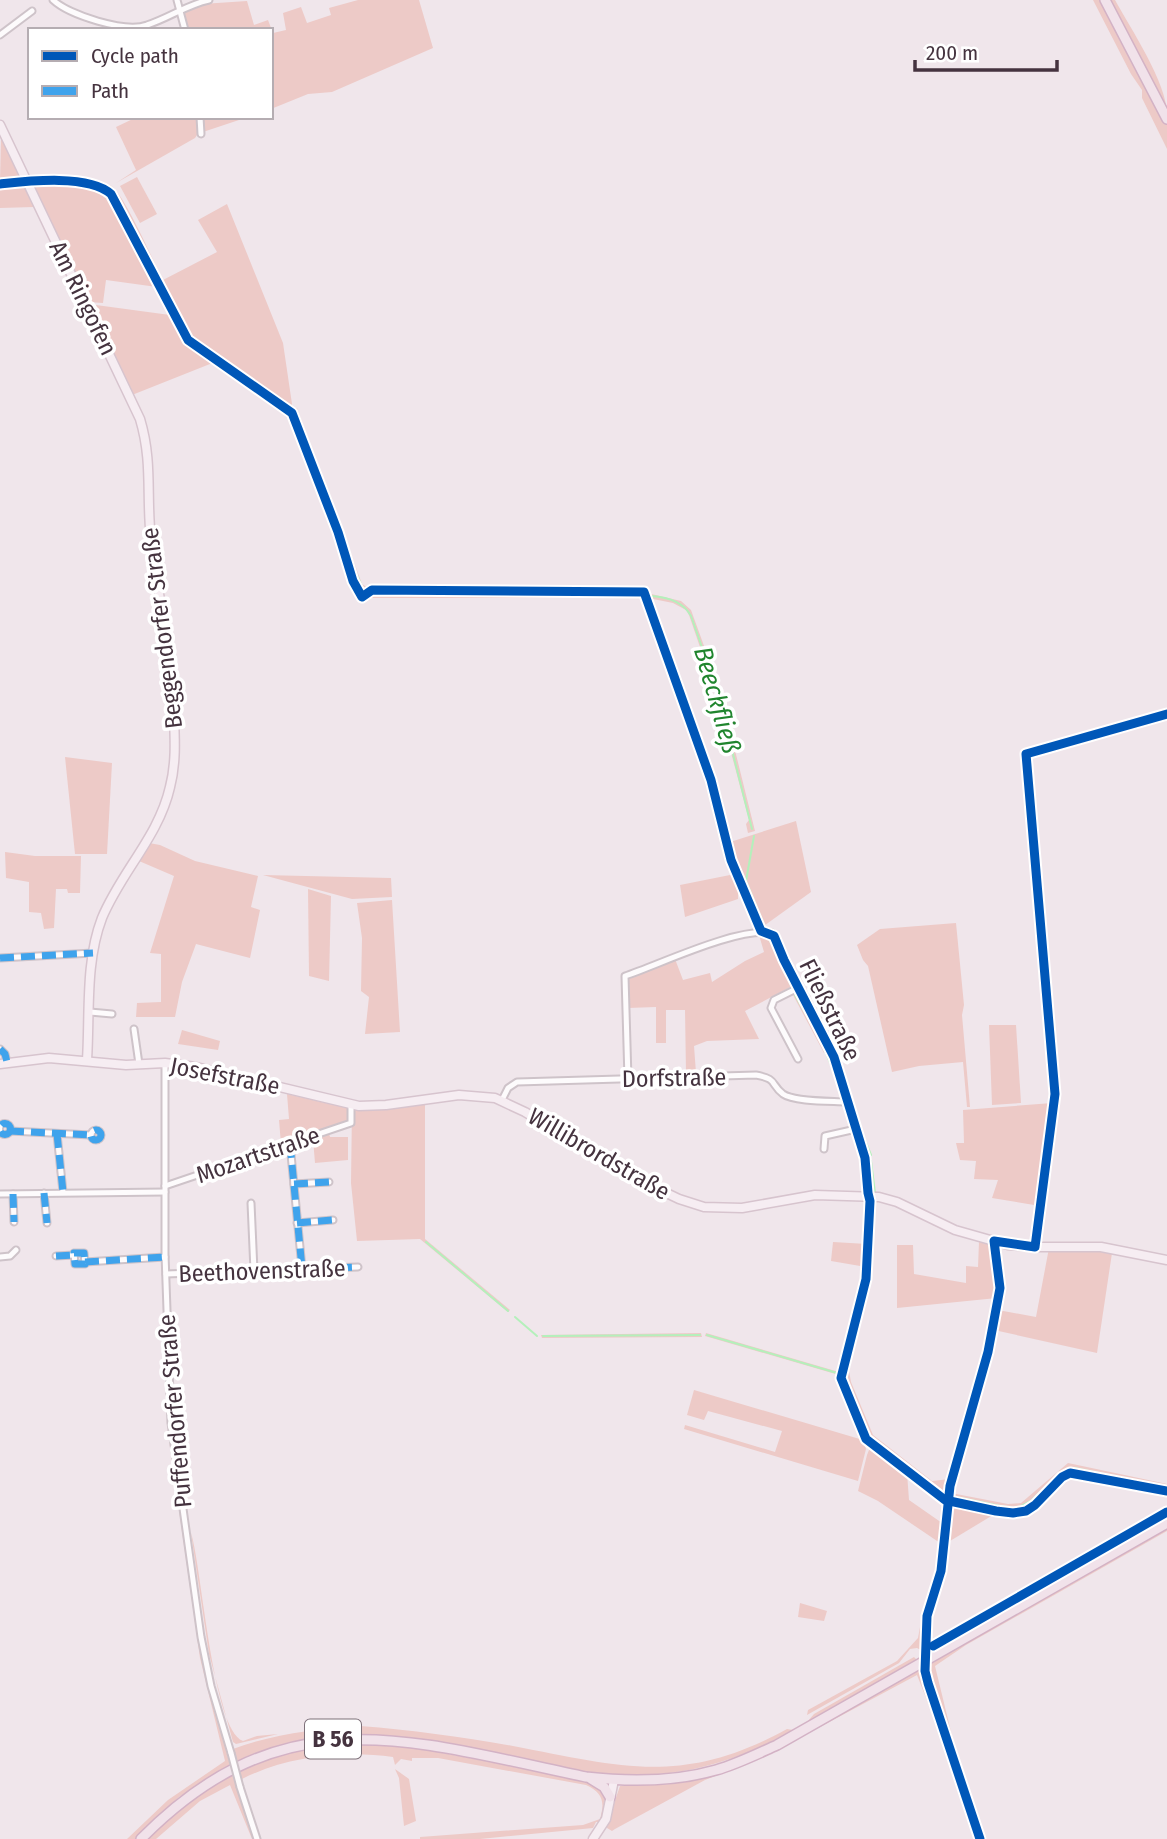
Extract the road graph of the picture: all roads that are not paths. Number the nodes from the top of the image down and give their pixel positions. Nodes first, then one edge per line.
1 (53, 0) edge
2 (177, 0) edge
3 (209, 0) edge
4 (1105, 0) edge
5 (179, 9) junction
6 (32, 11) dead end
7 (184, 28) edge
8 (0, 35) edge
9 (200, 119) edge
10 (1167, 119) edge
11 (0, 125) edge
12 (201, 134) dead end
13 (150, 476) joint
14 (93, 953) junction
15 (0, 958) edge
16 (798, 988) junction
17 (90, 1012) junction
18 (111, 1014) dead end
19 (134, 1029) dead end
20 (0, 1049) edge
21 (798, 1059) dead end
22 (87, 1060) junction
23 (4, 1063) edge
24 (165, 1063) junction
25 (139, 1064) junction
26 (628, 1079) junction
27 (502, 1100) junction
28 (846, 1102) junction
29 (351, 1104) junction
30 (0, 1128) edge
31 (856, 1129) junction
32 (57, 1134) junction
33 (91, 1135) dead end
34 (290, 1144) junction
35 (824, 1149) dead end
36 (329, 1182) dead end
37 (294, 1184) junction
38 (165, 1189) junction
39 (63, 1192) junction
40 (44, 1193) junction
41 (0, 1194) edge
42 (13, 1194) junction
43 (869, 1197) junction
44 (251, 1203) dead end
45 (333, 1220) dead end
46 (14, 1222) dead end
47 (47, 1223) dead end
48 (297, 1223) junction
49 (16, 1251) dead end
50 (56, 1256) dead end
51 (0, 1257) edge
52 (165, 1257) junction
53 (1167, 1260) edge
54 (358, 1267) dead end
55 (302, 1268) junction
56 (254, 1271) junction
57 (166, 1274) junction
58 (1167, 1523) edge
59 (586, 1777) junction
60 (614, 1780) junction
61 (610, 1797) junction
62 (595, 1837) edge
63 (141, 1839) edge
64 (257, 1839) edge

1 - 5 street
2 - 5 street
3 - 5 street
4 - 10 main road
5 - 7 street
6 - 8 street
9 - 12 street
11 - 13 street, Am Ringofen
13 - 14 street, Beggendorfer Straße
14 - 15 street
14 - 17 street, Beggendorfer Straße
16 - 21 street
16 - 26 street, Fließstraße
16 - 28 street, Fließstraße
17 - 18 street
17 - 22 street, Beggendorfer Straße
19 - 25 street
20 - 23 street
22 - 23 street, Josefstraße
22 - 25 street, Josefstraße
24 - 25 street, Josefstraße
24 - 29 street, Josefstraße
24 - 38 street, Puffendorfer Straße
26 - 27 street, Dorfstraße
26 - 28 street, Dorfstraße
27 - 29 street, Josefstraße
27 - 43 street, Willibrordstraße
28 - 31 street, Fließstraße
29 - 34 street, Mozartstraße
30 - 32 street
31 - 35 street
31 - 43 street, Fließstraße
32 - 33 street
32 - 39 street
34 - 37 street
34 - 38 street, Mozartstraße
36 - 37 street
37 - 48 street
38 - 39 street, Mozartstraße
38 - 52 street, Puffendorfer Straße
39 - 40 street, Mozartstraße
40 - 42 street, Mozartstraße
40 - 47 street
41 - 42 street, Mozartstraße
42 - 46 street
43 - 53 street, Willibrordstraße
44 - 56 street
45 - 48 street
48 - 55 street
49 - 51 street
50 - 52 street
52 - 57 street, Puffendorfer Straße
54 - 55 street, Beethovenstraße
55 - 56 street, Beethovenstraße
56 - 57 street, Beethovenstraße
57 - 64 street, Puffendorfer Straße, bridge
58 - 60 main road, B 56
59 - 60 main road, B 56
59 - 61 main road
59 - 63 main road, B 56
60 - 61 street
61 - 62 street

